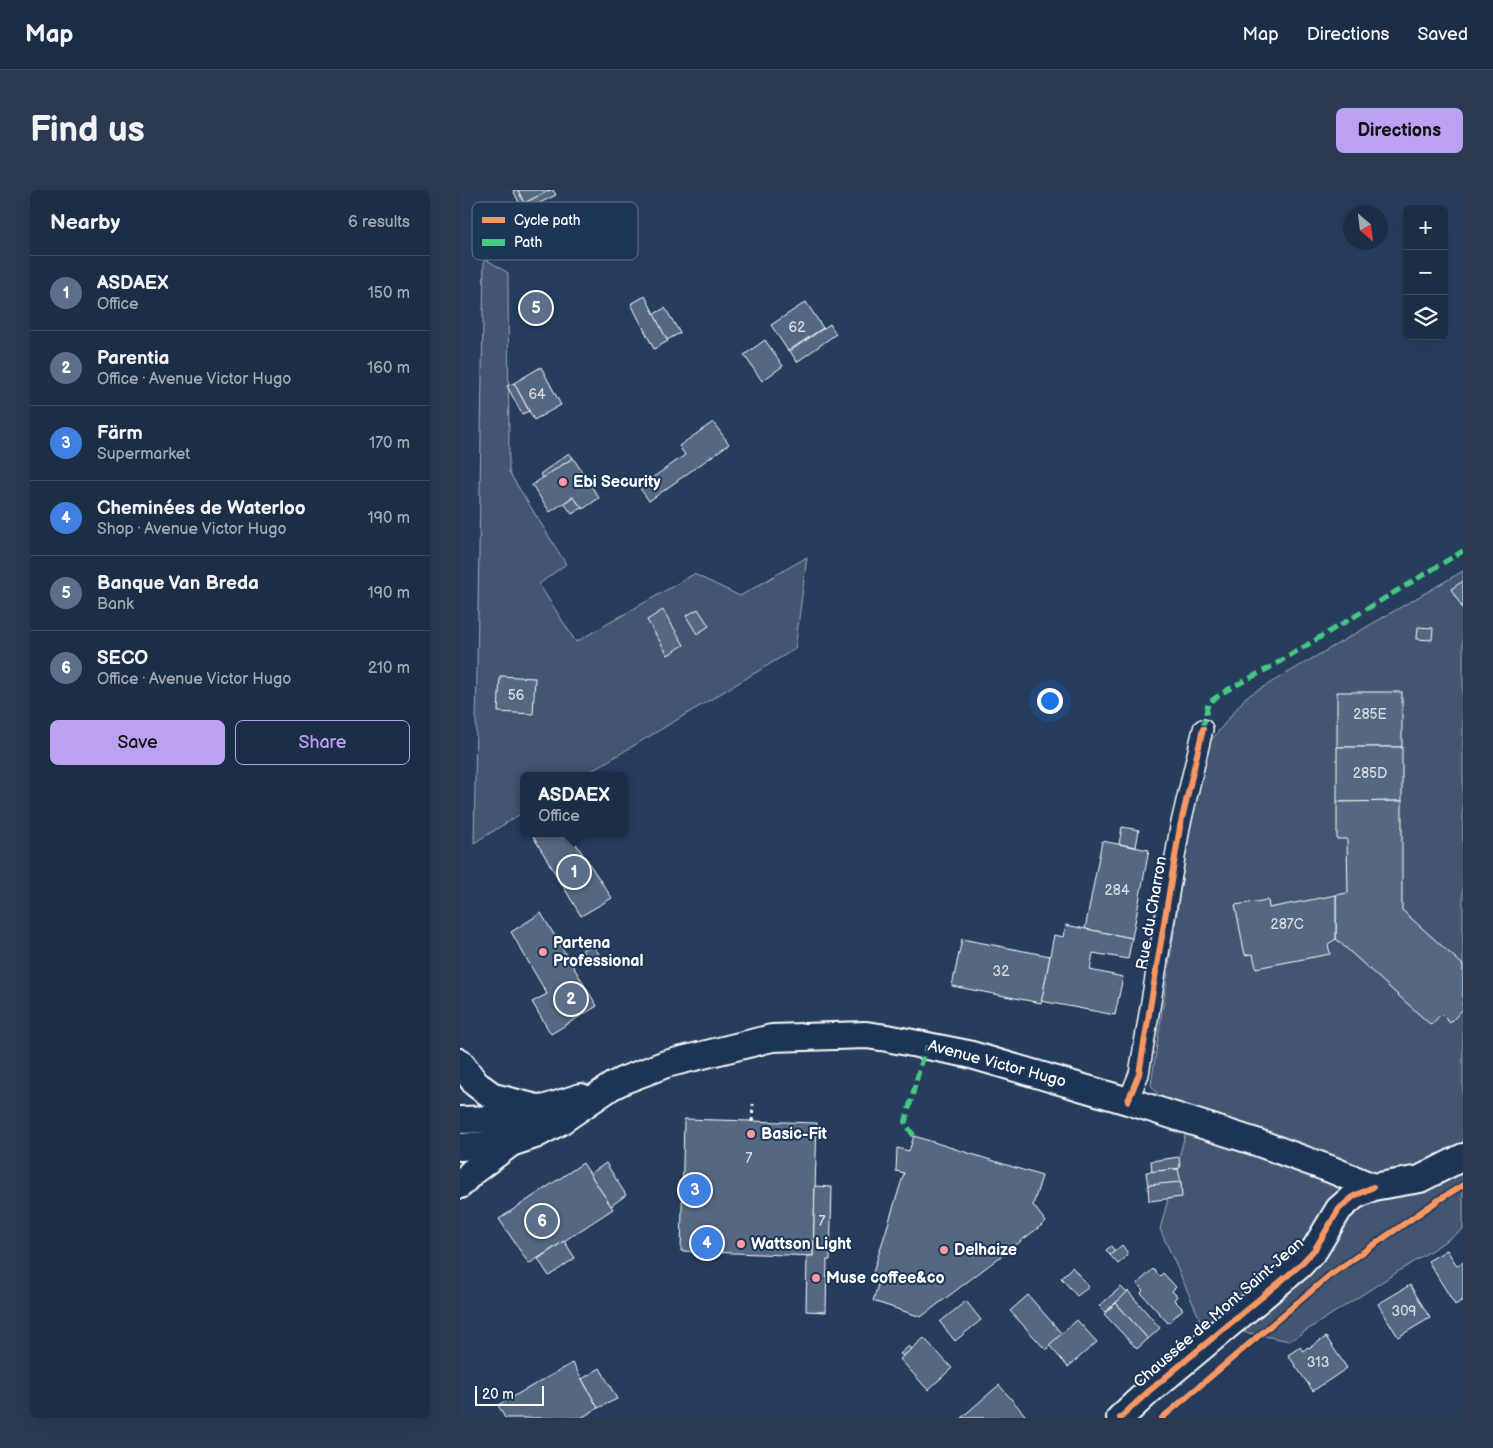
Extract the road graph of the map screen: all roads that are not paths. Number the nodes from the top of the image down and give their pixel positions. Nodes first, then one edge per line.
1 (1203, 728) dead end
2 (460, 1062) edge
3 (612, 1086) junction
4 (1128, 1101) junction
5 (543, 1109) junction
6 (460, 1120) edge
7 (511, 1143) junction
8 (460, 1147) edge
9 (1463, 1157) edge
10 (460, 1185) edge
11 (1373, 1187) junction
12 (1120, 1418) edge

1 - 4 street, Rue du Charron
2 - 5 main road
3 - 4 main road, Avenue Victor Hugo
3 - 5 main road, Avenue Victor Hugo
3 - 7 main road, Avenue Victor Hugo
4 - 11 main road, Avenue Victor Hugo
5 - 6 main road, Avenue Victor Hugo
7 - 8 main road, Avenue Victor Hugo
7 - 10 main road, Avenue Victor Hugo
9 - 11 main road, Chaussée de Mont Saint-Jean
11 - 12 main road, Chaussée de Mont Saint-Jean

